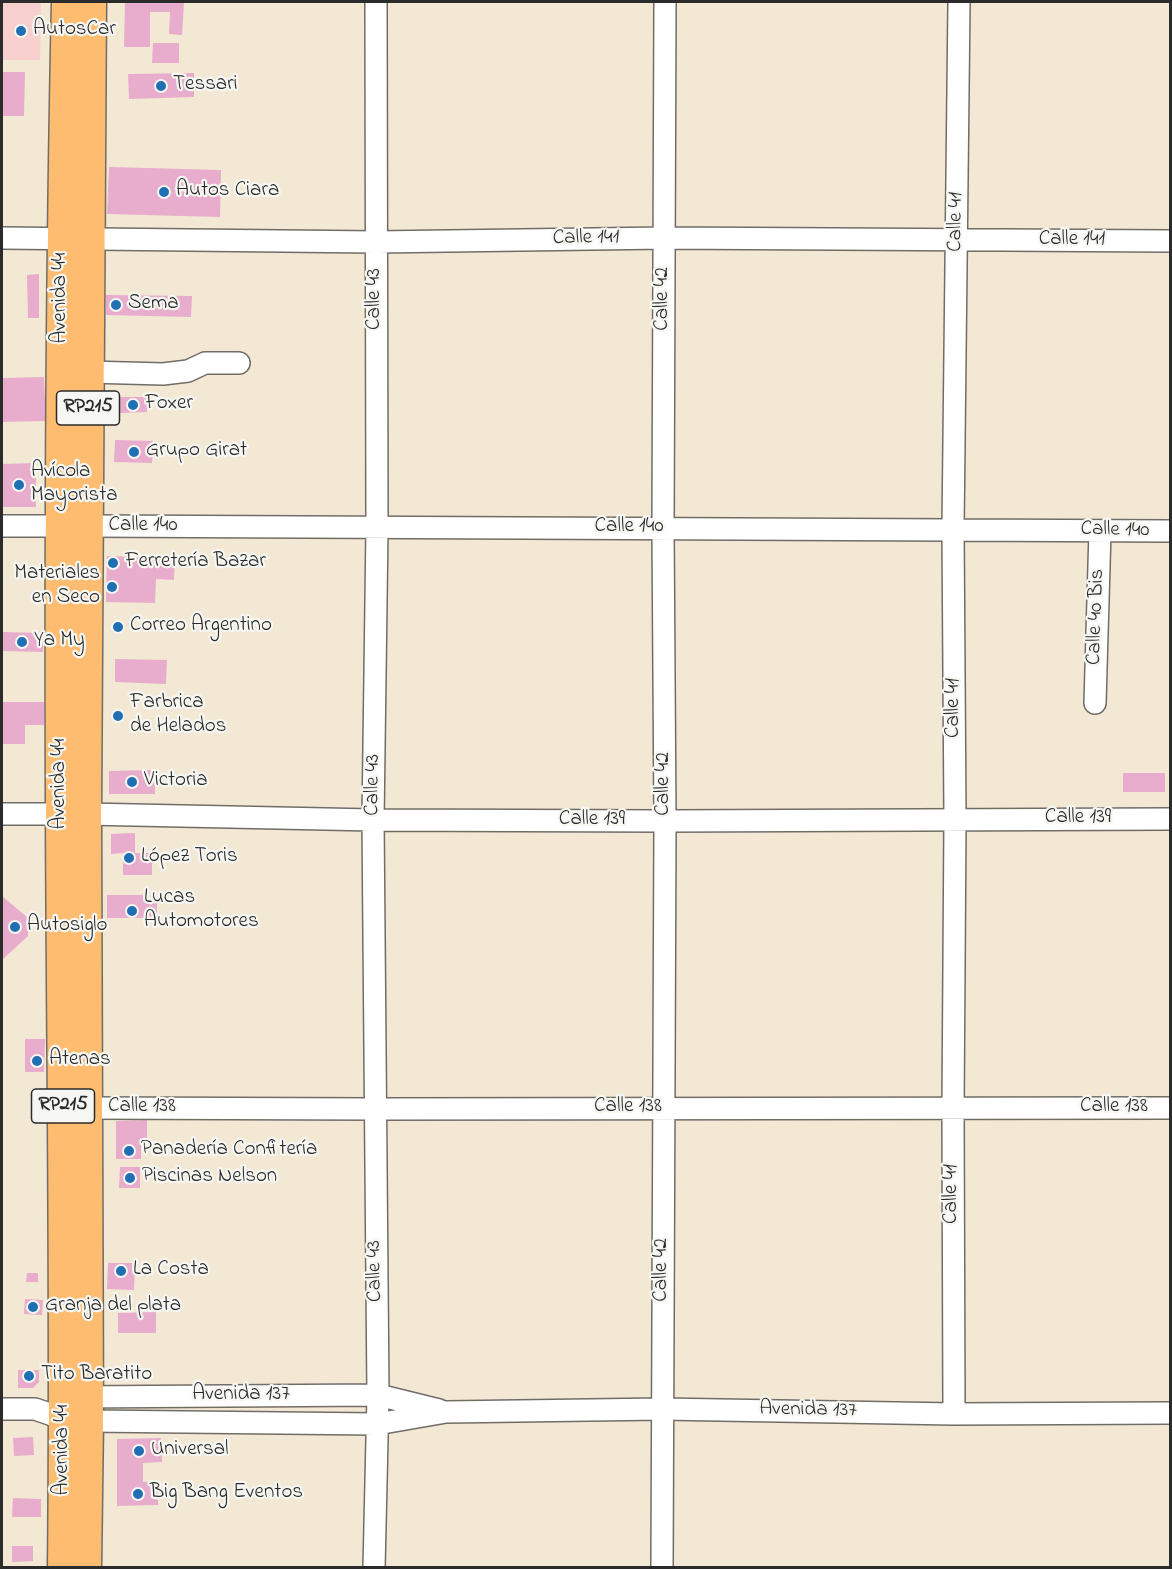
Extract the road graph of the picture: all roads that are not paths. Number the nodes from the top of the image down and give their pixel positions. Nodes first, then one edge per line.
1 (67, 2) edge
2 (91, 2) edge
3 (376, 2) edge
4 (666, 2) edge
5 (959, 2) edge
6 (2, 238) edge
7 (76, 238) junction
8 (665, 238) junction
9 (957, 241) junction
10 (1170, 241) edge
11 (376, 242) junction
12 (239, 363) dead end
13 (88, 372) junction
14 (2, 526) edge
15 (74, 526) junction
16 (377, 528) junction
17 (663, 528) junction
18 (953, 529) junction
19 (1100, 531) junction
20 (1170, 531) edge
21 (1095, 703) dead end
22 (2, 814) edge
23 (74, 814) junction
24 (955, 819) junction
25 (1170, 819) edge
26 (373, 820) junction
27 (665, 821) junction
28 (86, 1108) junction
29 (664, 1108) junction
30 (1170, 1108) edge
31 (953, 1109) junction
32 (375, 1110) junction
33 (378, 1395) junction
34 (2, 1409) edge
35 (76, 1409) junction
36 (663, 1409) junction
37 (446, 1412) junction
38 (1170, 1413) edge
39 (954, 1414) junction
40 (377, 1424) junction
41 (63, 1568) edge
42 (86, 1568) edge
43 (374, 1568) edge
44 (662, 1568) edge

1 - 7 highway, Avenida 44 / RP215
2 - 7 highway, Avenida 44 / RP215
3 - 11 street, Calle 43
4 - 8 street, Calle 42
5 - 9 street, Calle 41
6 - 7 street, Calle 141
7 - 11 street, Calle 141
7 - 13 highway, Avenida 44 / RP215
7 - 15 highway, Avenida 44 / RP215
8 - 9 street, Calle 141
8 - 11 street, Calle 141
8 - 17 street, Calle 42
9 - 10 street, Calle 141
9 - 18 street, Calle 41
11 - 16 street, Calle 43
12 - 13 street
13 - 15 highway, Avenida 44 / RP215
14 - 15 street, Calle 140
15 - 16 street, Calle 140
15 - 23 highway, Avenida 44 / RP215
16 - 17 street, Calle 140
16 - 26 street, Calle 43
17 - 18 street, Calle 140
17 - 27 street, Calle 42
18 - 19 street, Calle 140
18 - 24 street, Calle 41
19 - 20 street, Calle 140
19 - 21 street, Calle 40 Bis
22 - 23 street, Calle 139
23 - 26 street, Calle 139
23 - 28 highway, Avenida 44 / RP215
23 - 35 highway, Avenida 44 / RP215
24 - 25 street, Calle 139
24 - 27 street, Calle 139
24 - 31 street, Calle 41
26 - 27 street, Calle 139
26 - 32 street, Calle 43
27 - 29 street, Calle 42
28 - 32 street, Calle 138
28 - 35 highway, Avenida 44 / RP215
29 - 31 street, Calle 138
29 - 32 street, Calle 138
29 - 36 street, Calle 42
30 - 31 street, Calle 138
31 - 39 street, Calle 41
32 - 33 street, Calle 43
33 - 35 street, Avenida 137
33 - 37 street, Avenida 137
33 - 40 street, Calle 43
34 - 35 street, Avenida 137
35 - 40 street, Avenida 137
35 - 41 highway, Avenida 44 / RP215
35 - 42 highway, Avenida 44 / RP215
36 - 37 street, Avenida 137
36 - 39 street, Avenida 137
36 - 44 street, Calle 42
37 - 40 street, Avenida 137
38 - 39 street, Avenida 137
40 - 43 street, Calle 43

